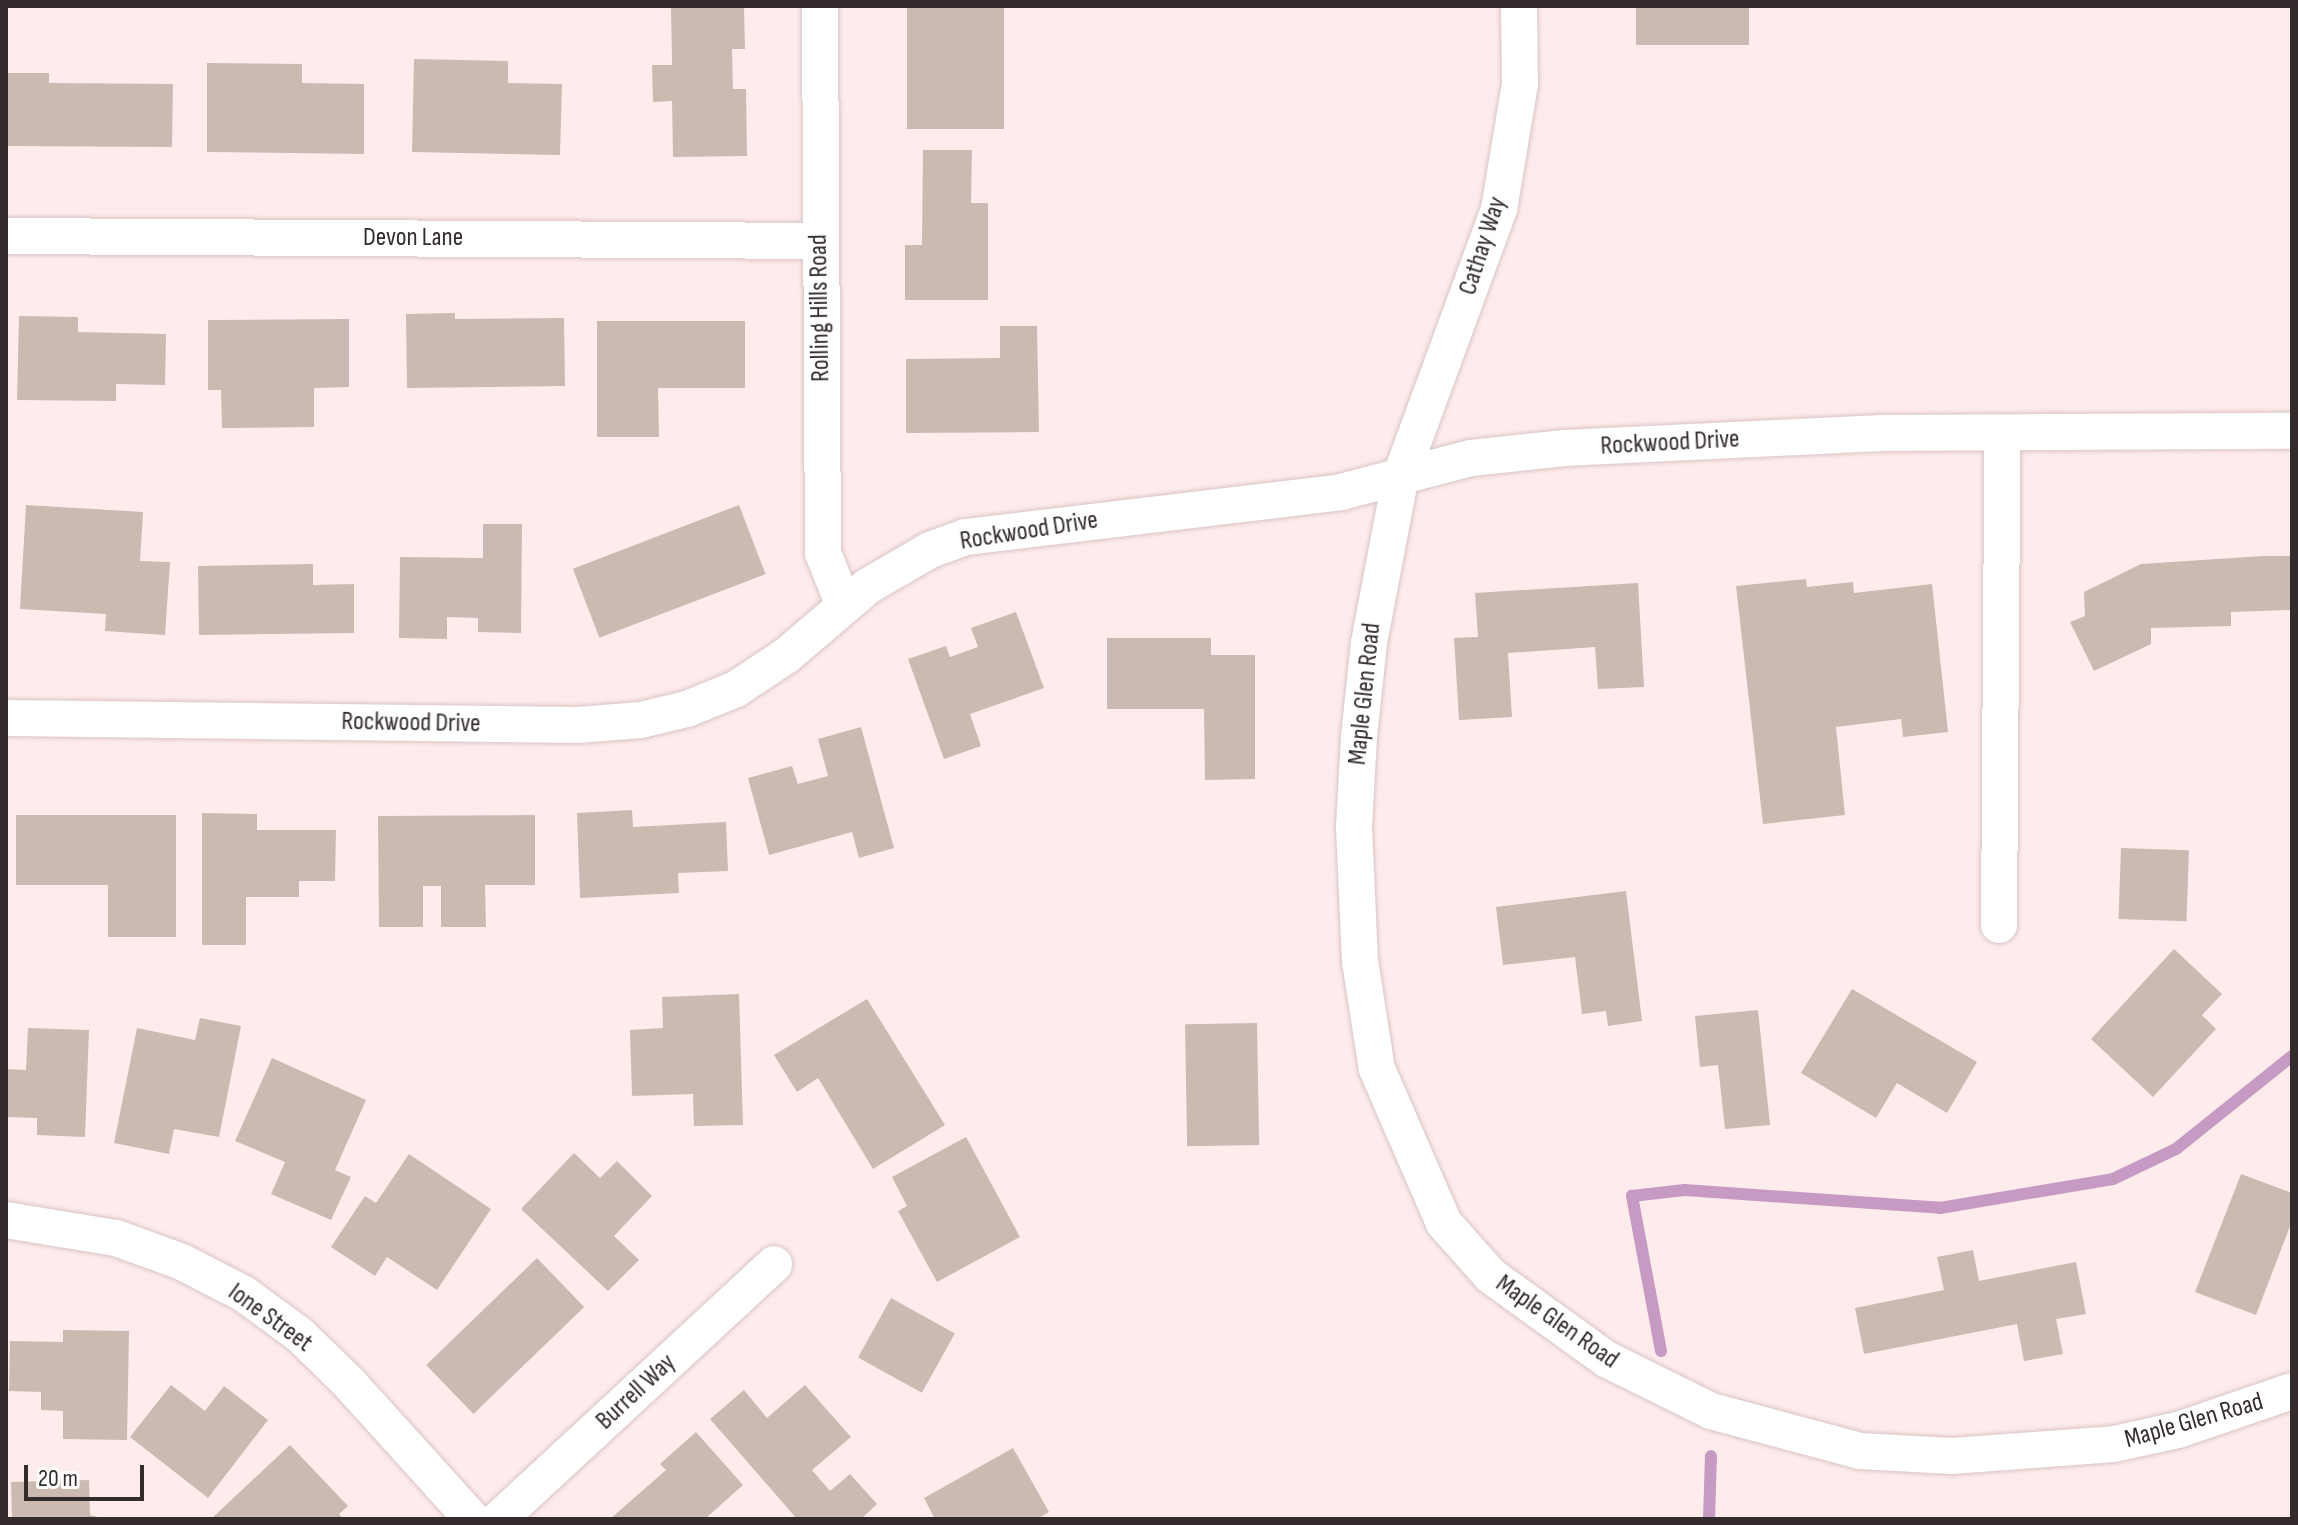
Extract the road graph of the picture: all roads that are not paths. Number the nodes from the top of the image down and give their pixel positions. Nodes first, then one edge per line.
1 (820, 6) edge
2 (1519, 6) edge
3 (6, 236) edge
4 (819, 241) junction
5 (2292, 431) edge
6 (2002, 435) junction
7 (1401, 475) junction
8 (844, 606) junction
9 (6, 718) edge
10 (1999, 925) dead end
11 (6, 1220) edge
12 (774, 1264) dead end
13 (2292, 1391) edge
14 (472, 1519) edge
15 (499, 1519) edge

1 - 4 street, Rolling Hills Road
2 - 7 street, Cathay Way
3 - 4 street, Devon Lane
4 - 8 street, Rolling Hills Road
5 - 6 street, Rockwood Drive
6 - 7 street, Rockwood Drive
6 - 10 street
7 - 8 street, Rockwood Drive
7 - 13 street, Maple Glen Road
8 - 9 street, Rockwood Drive
11 - 14 street, Ione Street
12 - 15 street, Burrell Way

